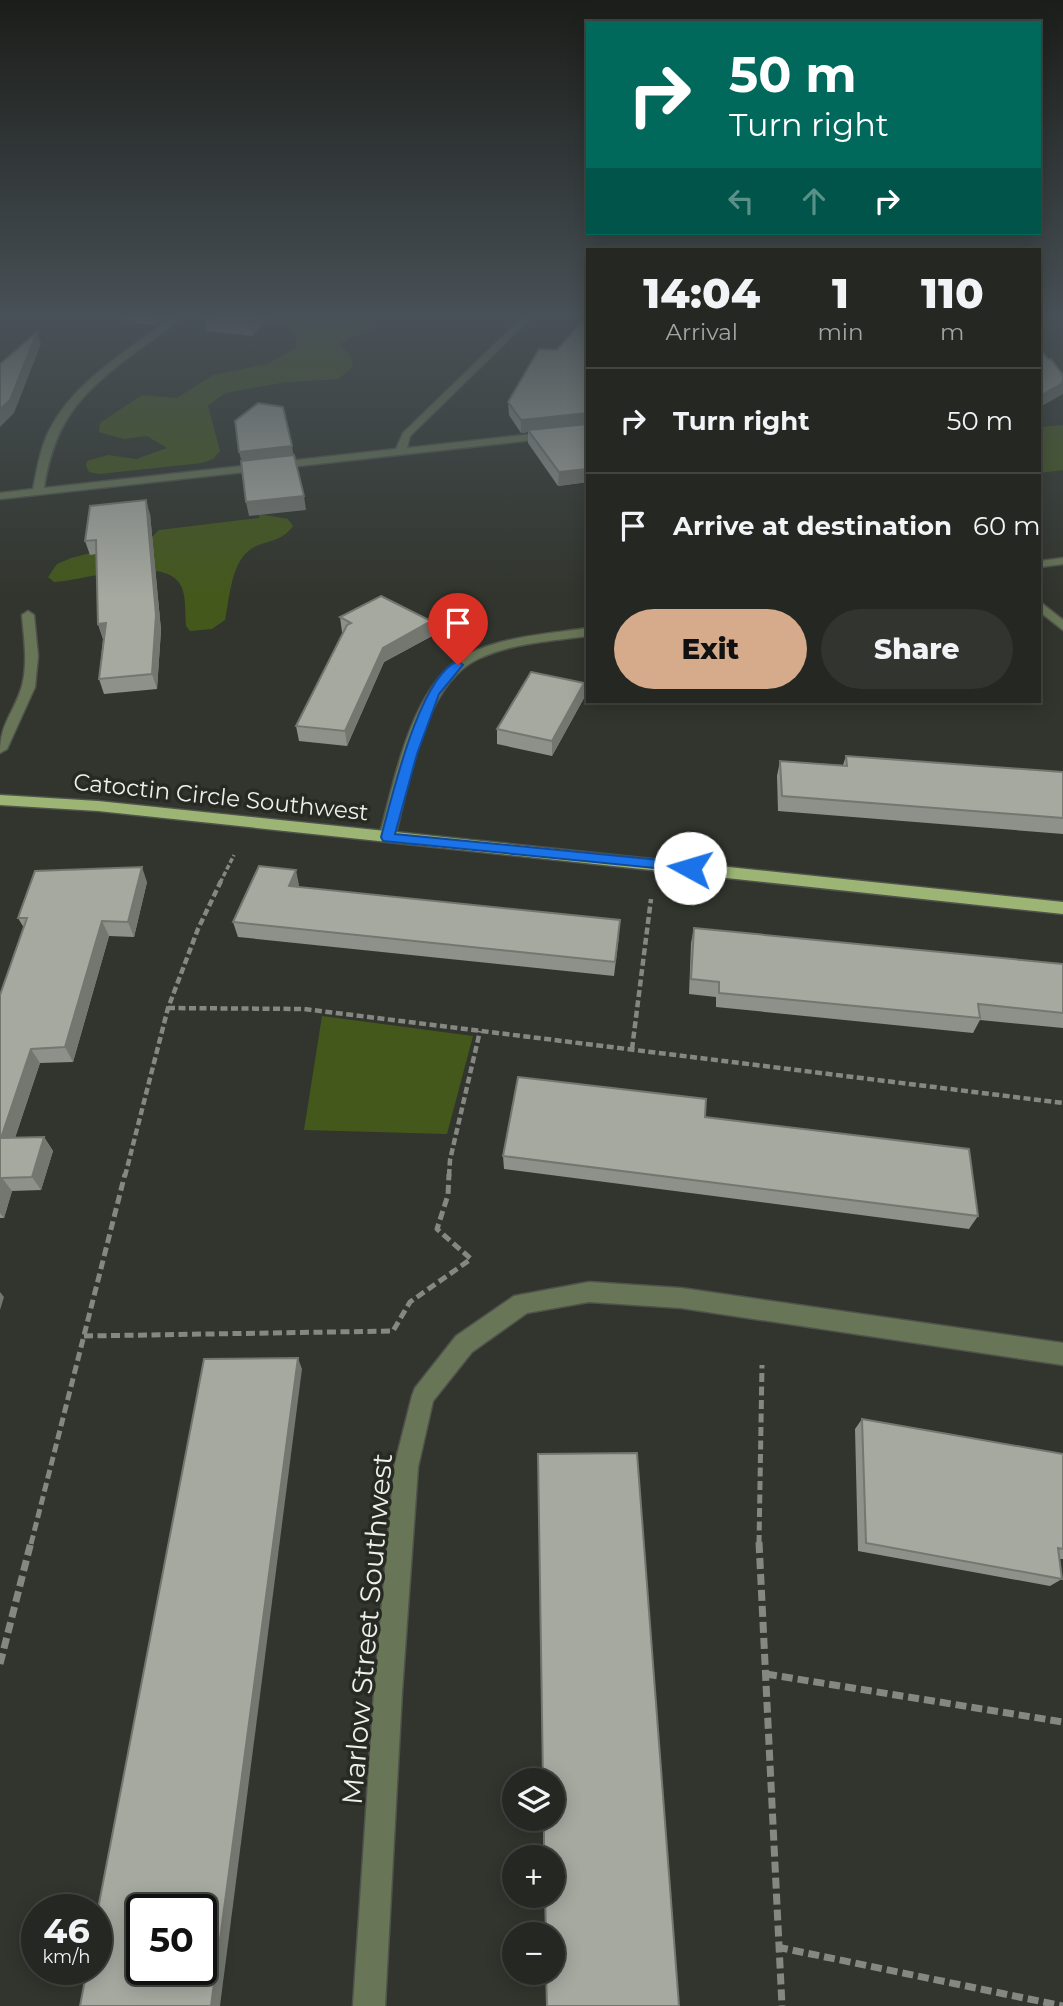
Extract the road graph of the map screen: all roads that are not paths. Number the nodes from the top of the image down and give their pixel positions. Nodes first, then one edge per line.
1 (68, 411) edge
2 (431, 411) edge
3 (586, 431) edge
4 (400, 453) junction
5 (38, 492) junction
6 (0, 496) edge
7 (1063, 561) edge
8 (1041, 564) edge
9 (1041, 607) edge
10 (28, 615) dead end
11 (1063, 626) edge
12 (586, 632) edge
13 (0, 749) edge
14 (0, 800) edge
15 (387, 837) junction
16 (1063, 908) edge
17 (1063, 1354) edge
18 (369, 2006) edge

1 - 5 street
2 - 4 street
3 - 4 street
4 - 5 street
5 - 6 street
7 - 8 street
9 - 11 street
10 - 13 street
12 - 15 street
14 - 15 main road, Catoctin Circle Southwest
15 - 16 main road, Catoctin Circle Southwest
17 - 18 street, Marlow Street Southwest

